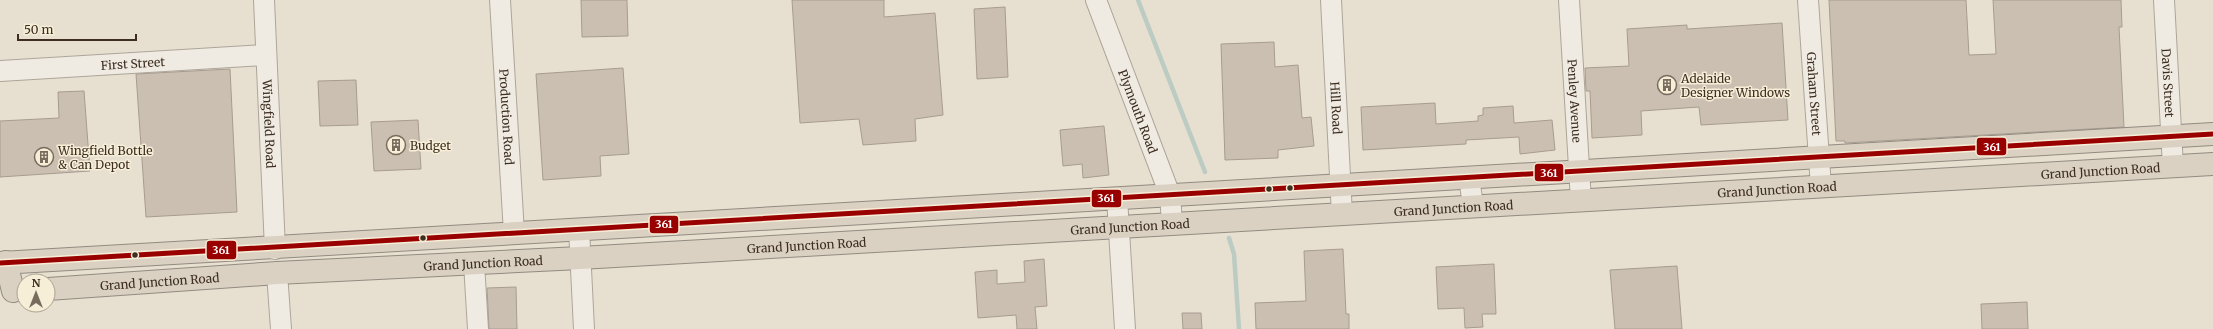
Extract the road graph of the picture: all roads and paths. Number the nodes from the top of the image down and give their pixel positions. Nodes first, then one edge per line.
1 (264, 0) edge
2 (500, 0) edge
3 (1096, 0) edge
4 (1331, 0) edge
5 (1569, 0) edge
6 (1808, 0) edge
7 (2164, 0) edge
8 (266, 55) junction
9 (0, 70) edge
10 (2213, 134) edge
11 (2172, 137) junction
12 (1819, 157) junction
13 (2213, 164) edge
14 (2173, 167) junction
15 (1579, 171) junction
16 (1469, 177) junction
17 (1341, 185) junction
18 (1821, 187) junction
19 (1170, 195) junction
20 (1117, 198) junction
21 (1581, 201) junction
22 (1473, 206) junction
23 (940, 208) junction
24 (1342, 215) junction
25 (1172, 223) junction
26 (1119, 226) junction
27 (579, 229) junction
28 (514, 233) junction
29 (942, 236) junction
30 (275, 248) junction
31 (580, 258) junction
32 (3, 263) edge
33 (474, 263) junction
34 (277, 273) junction
35 (56, 288) edge
36 (12, 291) edge
37 (281, 329) edge
38 (478, 329) edge
39 (584, 329) edge
40 (1125, 329) edge

1 - 8 street, Wingfield Road
2 - 28 street, Production Road
3 - 19 street, Plymouth Road
4 - 17 street, Hill Road
5 - 15 street, Penley Avenue
6 - 12 street, Graham Street
7 - 11 street, Davis Street
8 - 9 street, First Street
8 - 30 street, Wingfield Road
10 - 11 highway
11 - 12 highway
11 - 14 street, Davis Street
12 - 15 highway
12 - 18 street, Graham Street
13 - 14 highway, Grand Junction Road
14 - 18 highway, Grand Junction Road
15 - 16 highway
15 - 21 street, Penley Avenue
16 - 17 highway
16 - 22 street
17 - 19 highway
17 - 24 street, Hill Road
18 - 21 highway, Grand Junction Road
19 - 20 highway
19 - 25 street, Plymouth Road
20 - 23 highway
20 - 26 street
21 - 22 highway, Grand Junction Road
22 - 24 highway, Grand Junction Road
23 - 27 highway
23 - 29 highway
24 - 25 highway, Grand Junction Road
25 - 26 highway, Grand Junction Road
26 - 29 highway, Grand Junction Road
26 - 40 street
27 - 28 highway
27 - 31 street
28 - 30 highway
29 - 31 highway, Grand Junction Road
30 - 32 highway
30 - 34 highway
31 - 33 highway, Grand Junction Road
31 - 39 street
32 - 36 highway
33 - 34 highway, Grand Junction Road
33 - 38 street
34 - 35 highway, Grand Junction Road
34 - 37 street

